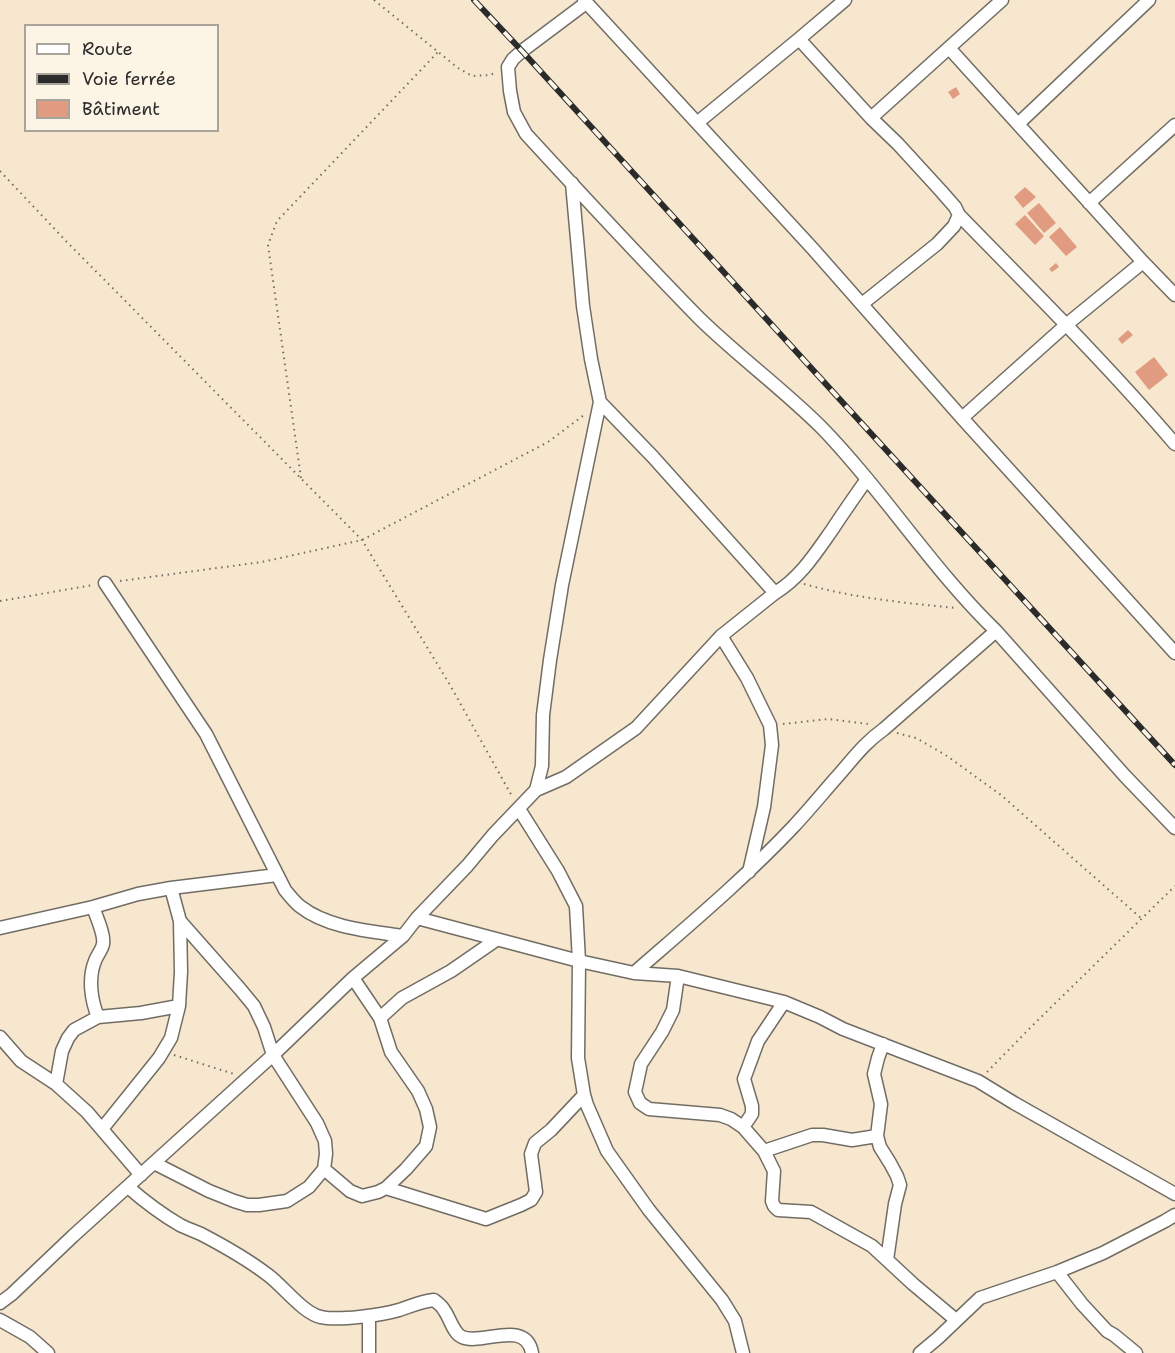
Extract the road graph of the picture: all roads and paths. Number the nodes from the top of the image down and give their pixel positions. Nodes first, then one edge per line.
1 (374, 0) edge
2 (845, 0) edge
3 (1002, 0) edge
4 (1149, 0) edge
5 (585, 1) edge
6 (799, 39) junction
7 (949, 48) junction
8 (438, 52) junction
9 (508, 67) junction
10 (871, 118) junction
11 (697, 123) junction
12 (1018, 124) junction
13 (1175, 125) edge
14 (0, 171) edge
15 (572, 183) junction
16 (1089, 203) junction
17 (959, 215) junction
18 (1143, 262) junction
19 (1175, 295) edge
20 (862, 304) junction
21 (1066, 325) junction
22 (600, 402) junction
23 (583, 415) dead end
24 (962, 417) junction
25 (1175, 444) edge
26 (301, 478) junction
27 (867, 480) junction
28 (362, 540) junction
29 (793, 581) junction
30 (105, 583) junction
31 (775, 593) junction
32 (0, 601) edge
33 (973, 609) junction
34 (996, 632) junction
35 (722, 636) junction
36 (1175, 653) edge
37 (770, 725) junction
38 (884, 729) junction
39 (536, 790) junction
40 (519, 809) junction
41 (1175, 828) edge
42 (748, 873) junction
43 (277, 875) junction
44 (1175, 886) edge
45 (171, 888) junction
46 (93, 907) junction
47 (417, 918) junction
48 (1142, 919) junction
49 (180, 921) junction
50 (0, 928) edge
51 (403, 936) junction
52 (496, 940) junction
53 (579, 961) junction
54 (634, 973) junction
55 (678, 976) junction
56 (353, 978) junction
57 (784, 1002) junction
58 (180, 1006) junction
59 (98, 1017) junction
60 (380, 1018) junction
61 (0, 1036) edge
62 (884, 1044) junction
63 (164, 1048) junction
64 (273, 1055) junction
65 (248, 1077) junction
66 (978, 1081) junction
67 (56, 1084) junction
68 (584, 1095) junction
69 (743, 1127) junction
70 (102, 1129) junction
71 (877, 1136) junction
72 (764, 1151) junction
73 (154, 1163) junction
74 (324, 1170) junction
75 (141, 1175) junction
76 (128, 1187) junction
77 (386, 1188) junction
78 (1175, 1194) edge
79 (1175, 1215) edge
80 (887, 1260) junction
81 (1057, 1272) junction
82 (0, 1303) edge
83 (369, 1316) junction
84 (0, 1320) edge
85 (956, 1320) junction
86 (48, 1353) edge
87 (369, 1353) edge
88 (532, 1353) edge
89 (743, 1353) edge
90 (920, 1353) edge
91 (1136, 1353) edge

1 - 8 path
2 - 6 street
3 - 7 street
4 - 12 street
5 - 9 street
5 - 11 street
6 - 10 street
6 - 11 street
7 - 10 street
7 - 12 street
8 - 9 path
8 - 26 path
9 - 15 street
10 - 17 street
11 - 20 street
12 - 16 street
13 - 16 street
14 - 26 path
15 - 22 street
15 - 27 street
16 - 18 street
17 - 20 street
17 - 21 street
18 - 19 street
18 - 21 street
20 - 24 street
21 - 24 street
21 - 25 street
22 - 31 street
22 - 39 street
23 - 28 path
24 - 36 street
26 - 28 path
27 - 29 street
27 - 33 street
28 - 30 path
28 - 40 path
29 - 31 street
29 - 33 path
30 - 32 path
30 - 43 street
31 - 35 street
33 - 34 street
34 - 38 street
34 - 41 street
35 - 37 street
35 - 39 street
37 - 38 path
37 - 42 street
38 - 42 street
38 - 48 path
39 - 40 street
40 - 47 street
40 - 53 street
42 - 54 street
43 - 45 street
43 - 51 street
44 - 48 path
45 - 46 street
45 - 49 street
46 - 50 street
46 - 59 street
47 - 51 street
47 - 52 street
48 - 66 path
49 - 58 street
49 - 64 street
51 - 56 street
52 - 53 street
52 - 60 street
53 - 54 street
53 - 68 street
54 - 55 street
55 - 57 street
55 - 69 street
56 - 60 street
56 - 64 street
57 - 62 street
57 - 69 street
58 - 59 street
58 - 63 street
59 - 67 street
60 - 77 street
61 - 67 street
62 - 66 street
62 - 71 street
63 - 65 path
63 - 70 street
64 - 65 street
64 - 74 street
65 - 73 street
66 - 78 street
67 - 70 street
68 - 77 street
68 - 89 street
69 - 72 street
70 - 75 street
71 - 72 street
71 - 80 street
72 - 80 street
73 - 74 street
73 - 75 street
74 - 77 street
75 - 76 street
76 - 82 street
76 - 83 street
79 - 81 street
80 - 85 street
81 - 85 street
81 - 91 street
83 - 87 street
83 - 88 street
84 - 86 street
85 - 90 street

